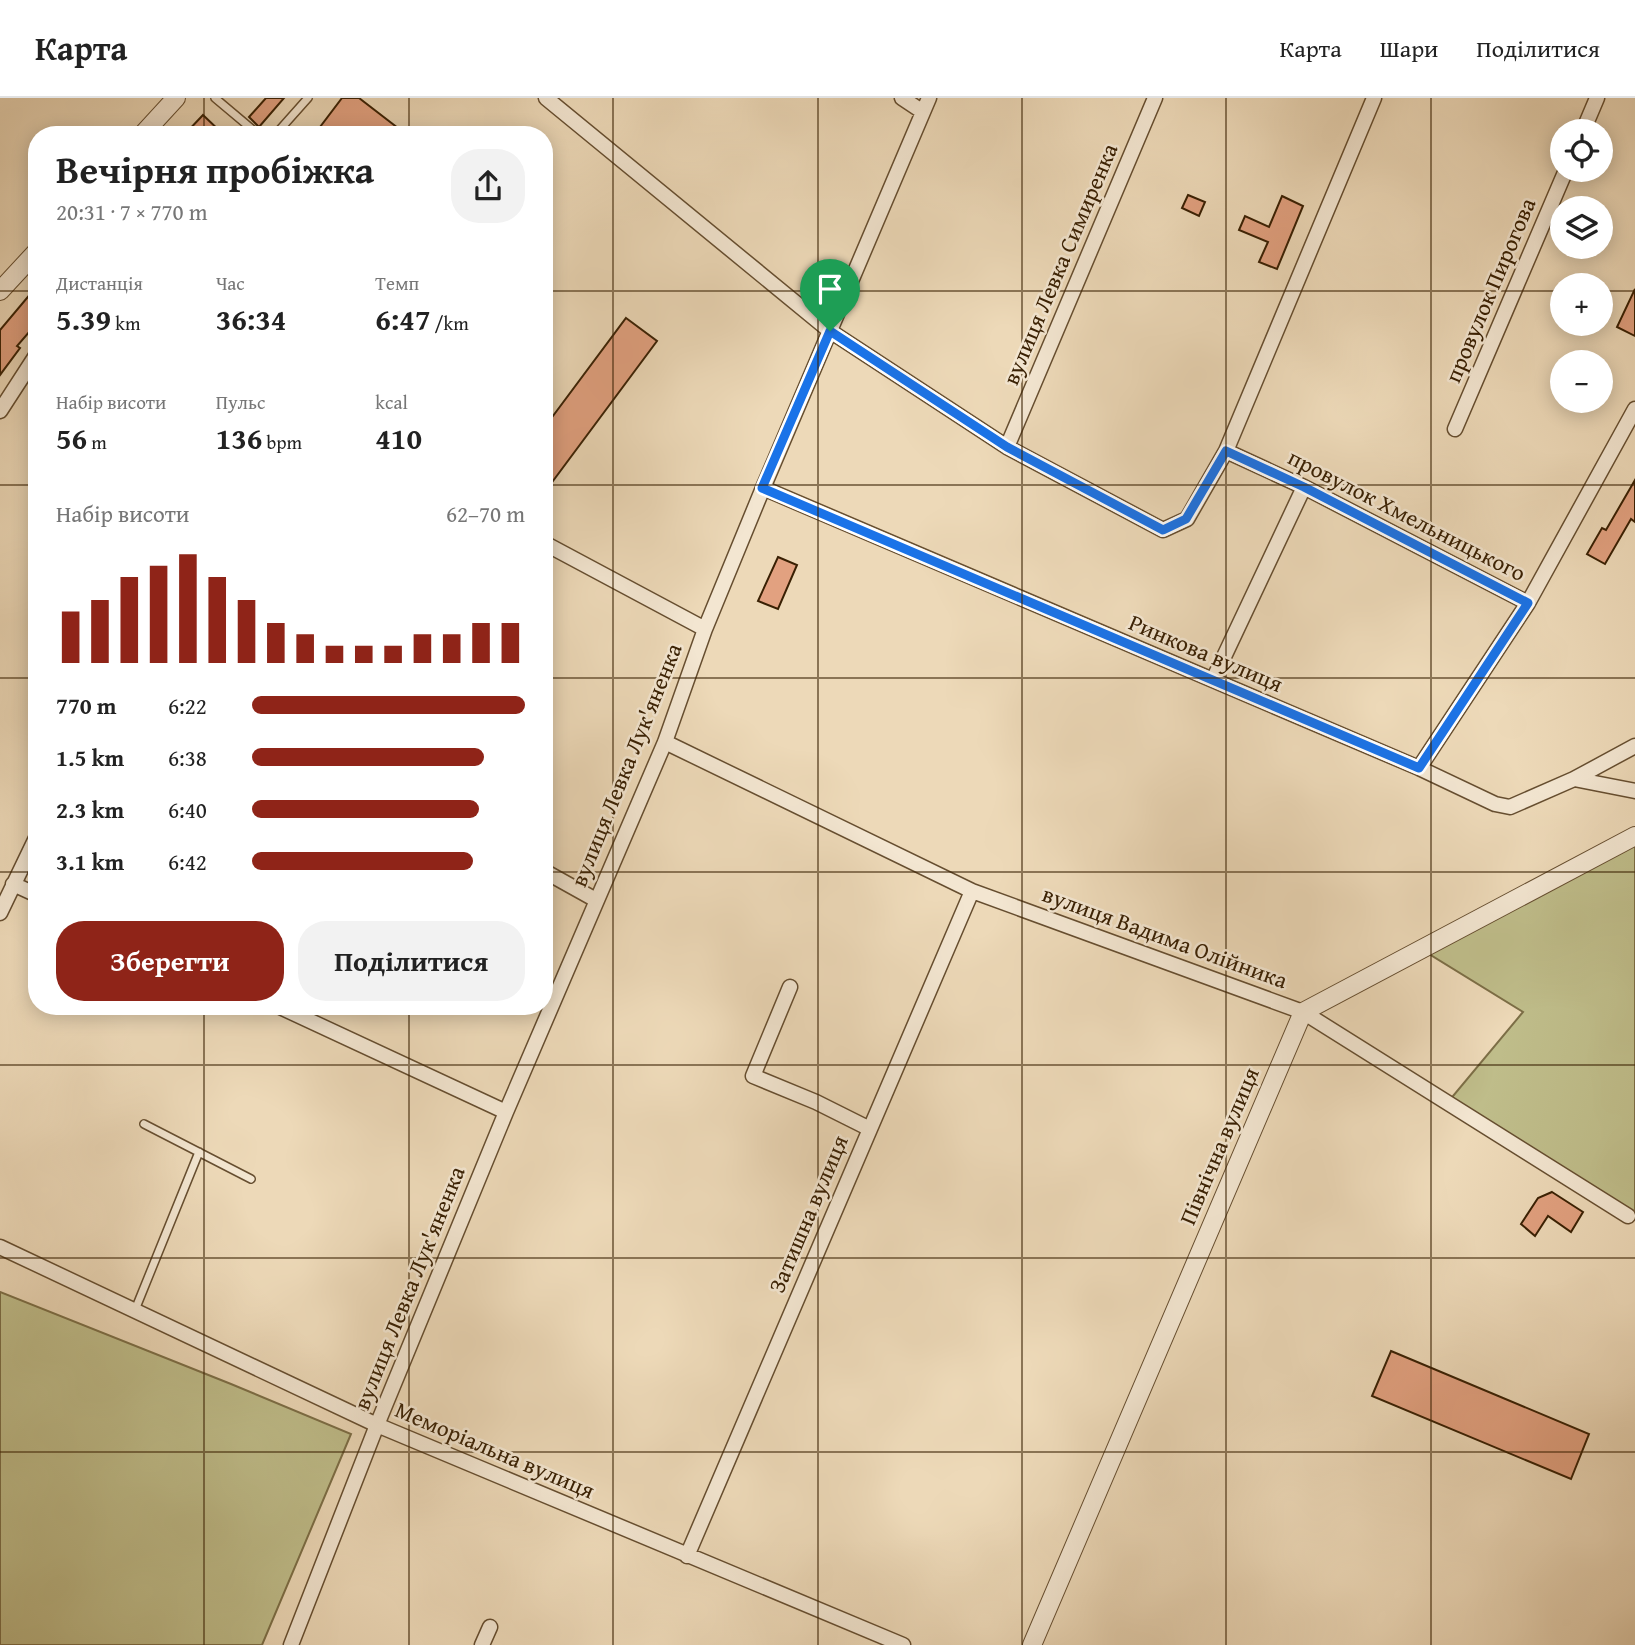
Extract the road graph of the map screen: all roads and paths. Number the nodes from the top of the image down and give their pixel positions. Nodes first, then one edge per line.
1 (176, 98) edge
2 (215, 98) edge
3 (307, 98) edge
4 (546, 98) edge
5 (902, 98) edge
6 (929, 98) edge
7 (1155, 98) edge
8 (1374, 98) edge
9 (1597, 98) edge
10 (923, 112) junction
11 (1588, 119) edge
12 (150, 126) edge
13 (248, 126) edge
14 (283, 126) edge
15 (1561, 182) edge
16 (28, 261) edge
17 (0, 291) edge
18 (830, 331) junction
19 (28, 368) edge
20 (1635, 410) edge
21 (0, 411) edge
22 (1455, 429) dead end
23 (1007, 447) junction
24 (1226, 451) junction
25 (1304, 487) junction
26 (762, 488) junction
27 (553, 548) edge
28 (1528, 603) junction
29 (705, 629) junction
30 (1213, 680) junction
31 (665, 742) junction
32 (1635, 746) edge
33 (1419, 768) junction
34 (1574, 779) junction
35 (1635, 791) edge
36 (1635, 836) edge
37 (28, 854) edge
38 (553, 876) edge
39 (13, 884) junction
40 (28, 891) edge
41 (972, 891) junction
42 (596, 900) junction
43 (0, 913) edge
44 (790, 987) dead end
45 (553, 1001) edge
46 (1303, 1012) junction
47 (297, 1015) edge
48 (547, 1015) edge
49 (506, 1112) junction
50 (144, 1124) dead end
51 (870, 1129) junction
52 (200, 1152) junction
53 (251, 1179) dead end
54 (1628, 1216) dead end
55 (0, 1247) edge
56 (135, 1310) junction
57 (377, 1425) junction
58 (687, 1556) junction
59 (490, 1626) dead end
60 (291, 1645) edge
61 (482, 1645) edge
62 (903, 1645) edge
63 (1032, 1645) edge

1 - 12 street
2 - 13 lane
3 - 14 lane
4 - 18 street
5 - 10 street
6 - 10 street, вулиця Левка Лук'яненка
7 - 23 street, вулиця Левка Симиренка
8 - 24 street
9 - 11 street
10 - 18 street, вулиця Левка Лук'яненка
15 - 22 street, провулок Пирогова
16 - 17 street
18 - 23 street
18 - 26 street, вулиця Левка Лук'яненка
19 - 21 street
20 - 28 street
23 - 24 street
24 - 25 street, провулок Хмельницького
25 - 28 street, провулок Хмельницького
25 - 30 street
26 - 29 street, вулиця Левка Лук'яненка
26 - 30 street, Ринкова вулиця
27 - 29 street
28 - 33 street
29 - 31 street, вулиця Левка Лук'яненка
30 - 33 street, Ринкова вулиця
31 - 41 street, вулиця Вадима Олійника
31 - 42 street, вулиця Левка Лук'яненка
32 - 34 street, Ринкова вулиця
33 - 34 street, Ринкова вулиця
34 - 35 street
36 - 46 street
37 - 39 street
38 - 42 street
39 - 40 street
39 - 43 street
41 - 46 street, вулиця Вадима Олійника
41 - 51 street, Затишна вулиця
42 - 45 street, вулиця Левка Лук'яненка
44 - 51 street
46 - 54 street, вулиця Вадима Олійника
46 - 63 street, Північна вулиця
47 - 49 street
48 - 49 street, вулиця Левка Лук'яненка
49 - 57 street, вулиця Левка Лук'яненка
50 - 52 lane
51 - 58 street, Затишна вулиця
52 - 53 lane
52 - 56 lane
55 - 56 street, Меморіальна вулиця
56 - 57 street, Меморіальна вулиця
57 - 58 street, Меморіальна вулиця
57 - 60 street, вулиця Левка Лук'яненка
58 - 62 street, Меморіальна вулиця
59 - 61 street

